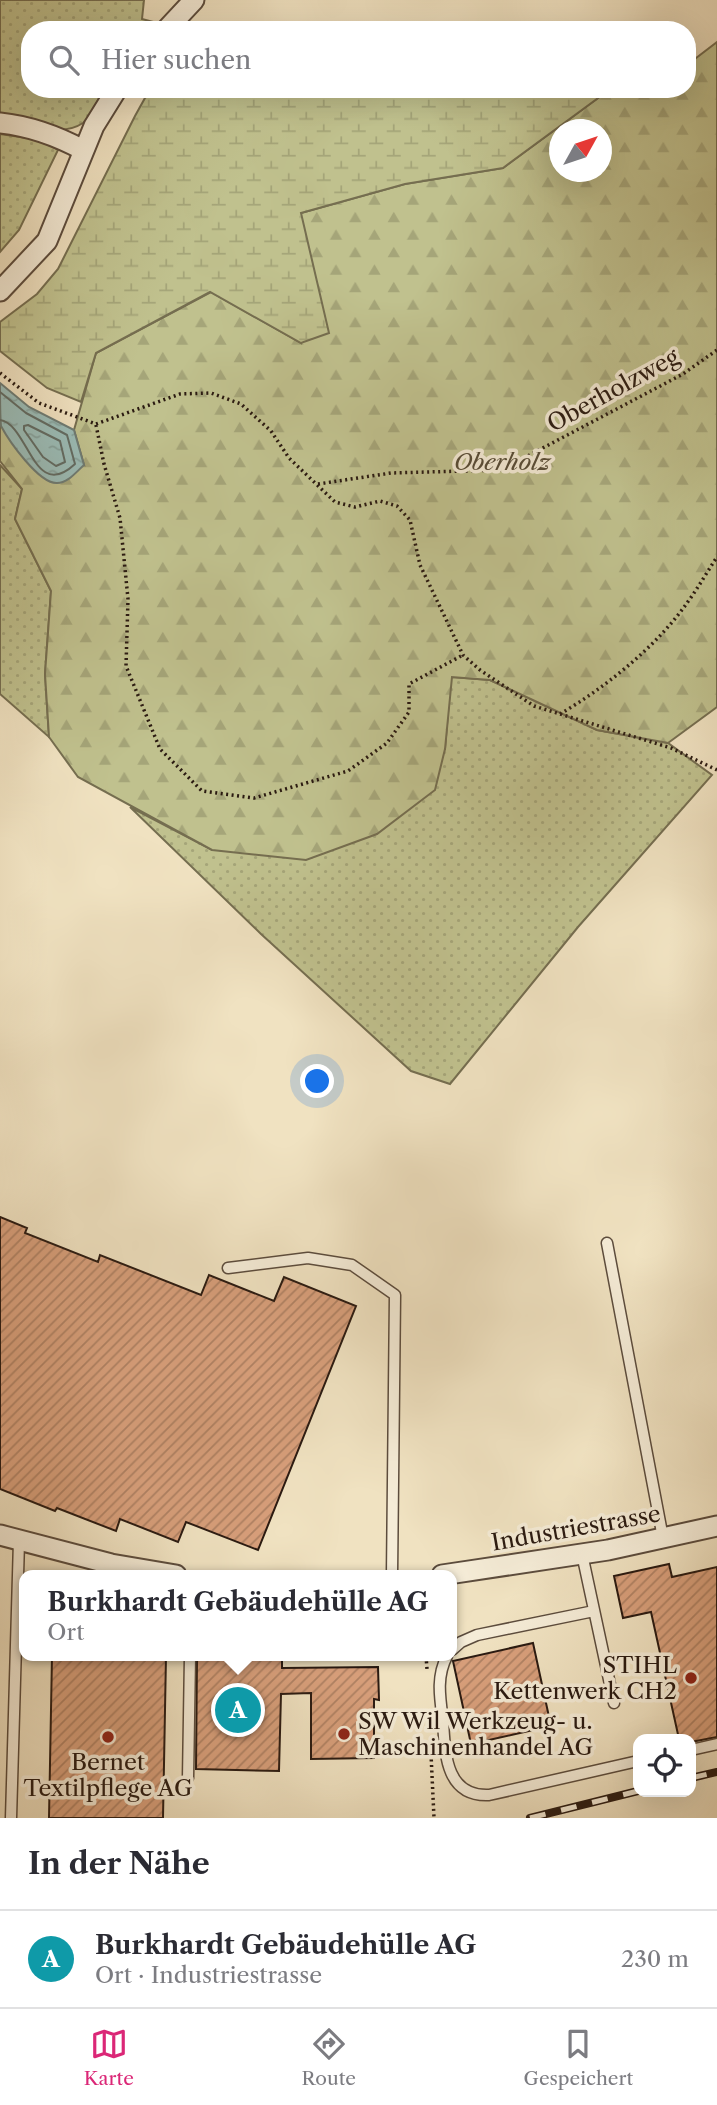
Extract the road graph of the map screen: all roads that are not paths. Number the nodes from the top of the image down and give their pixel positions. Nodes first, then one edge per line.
1 (194, 0) edge
2 (174, 21) edge
3 (111, 98) edge
4 (0, 123) edge
5 (83, 149) junction
6 (0, 291) edge
7 (607, 1243) dead end
8 (228, 1268) dead end
9 (717, 1526) edge
10 (9, 1538) edge
11 (663, 1538) junction
12 (582, 1554) junction
13 (146, 1570) edge
14 (392, 1570) edge
15 (457, 1573) edge
16 (594, 1611) junction
17 (457, 1646) edge
18 (190, 1661) edge
19 (445, 1661) edge
20 (614, 1703) dead end
21 (717, 1744) edge
22 (696, 1749) edge
23 (633, 1762) edge
24 (188, 1778) dead end
25 (11, 1818) edge

1 - 2 street
3 - 5 street
4 - 5 street
5 - 6 street
7 - 11 lane
8 - 14 lane
9 - 11 street, Industriestrasse
10 - 13 street
10 - 25 lane
11 - 12 street, Industriestrasse
12 - 15 street, Industriestrasse
12 - 16 lane
16 - 17 lane
16 - 20 lane
18 - 24 lane
19 - 23 lane
21 - 22 lane

